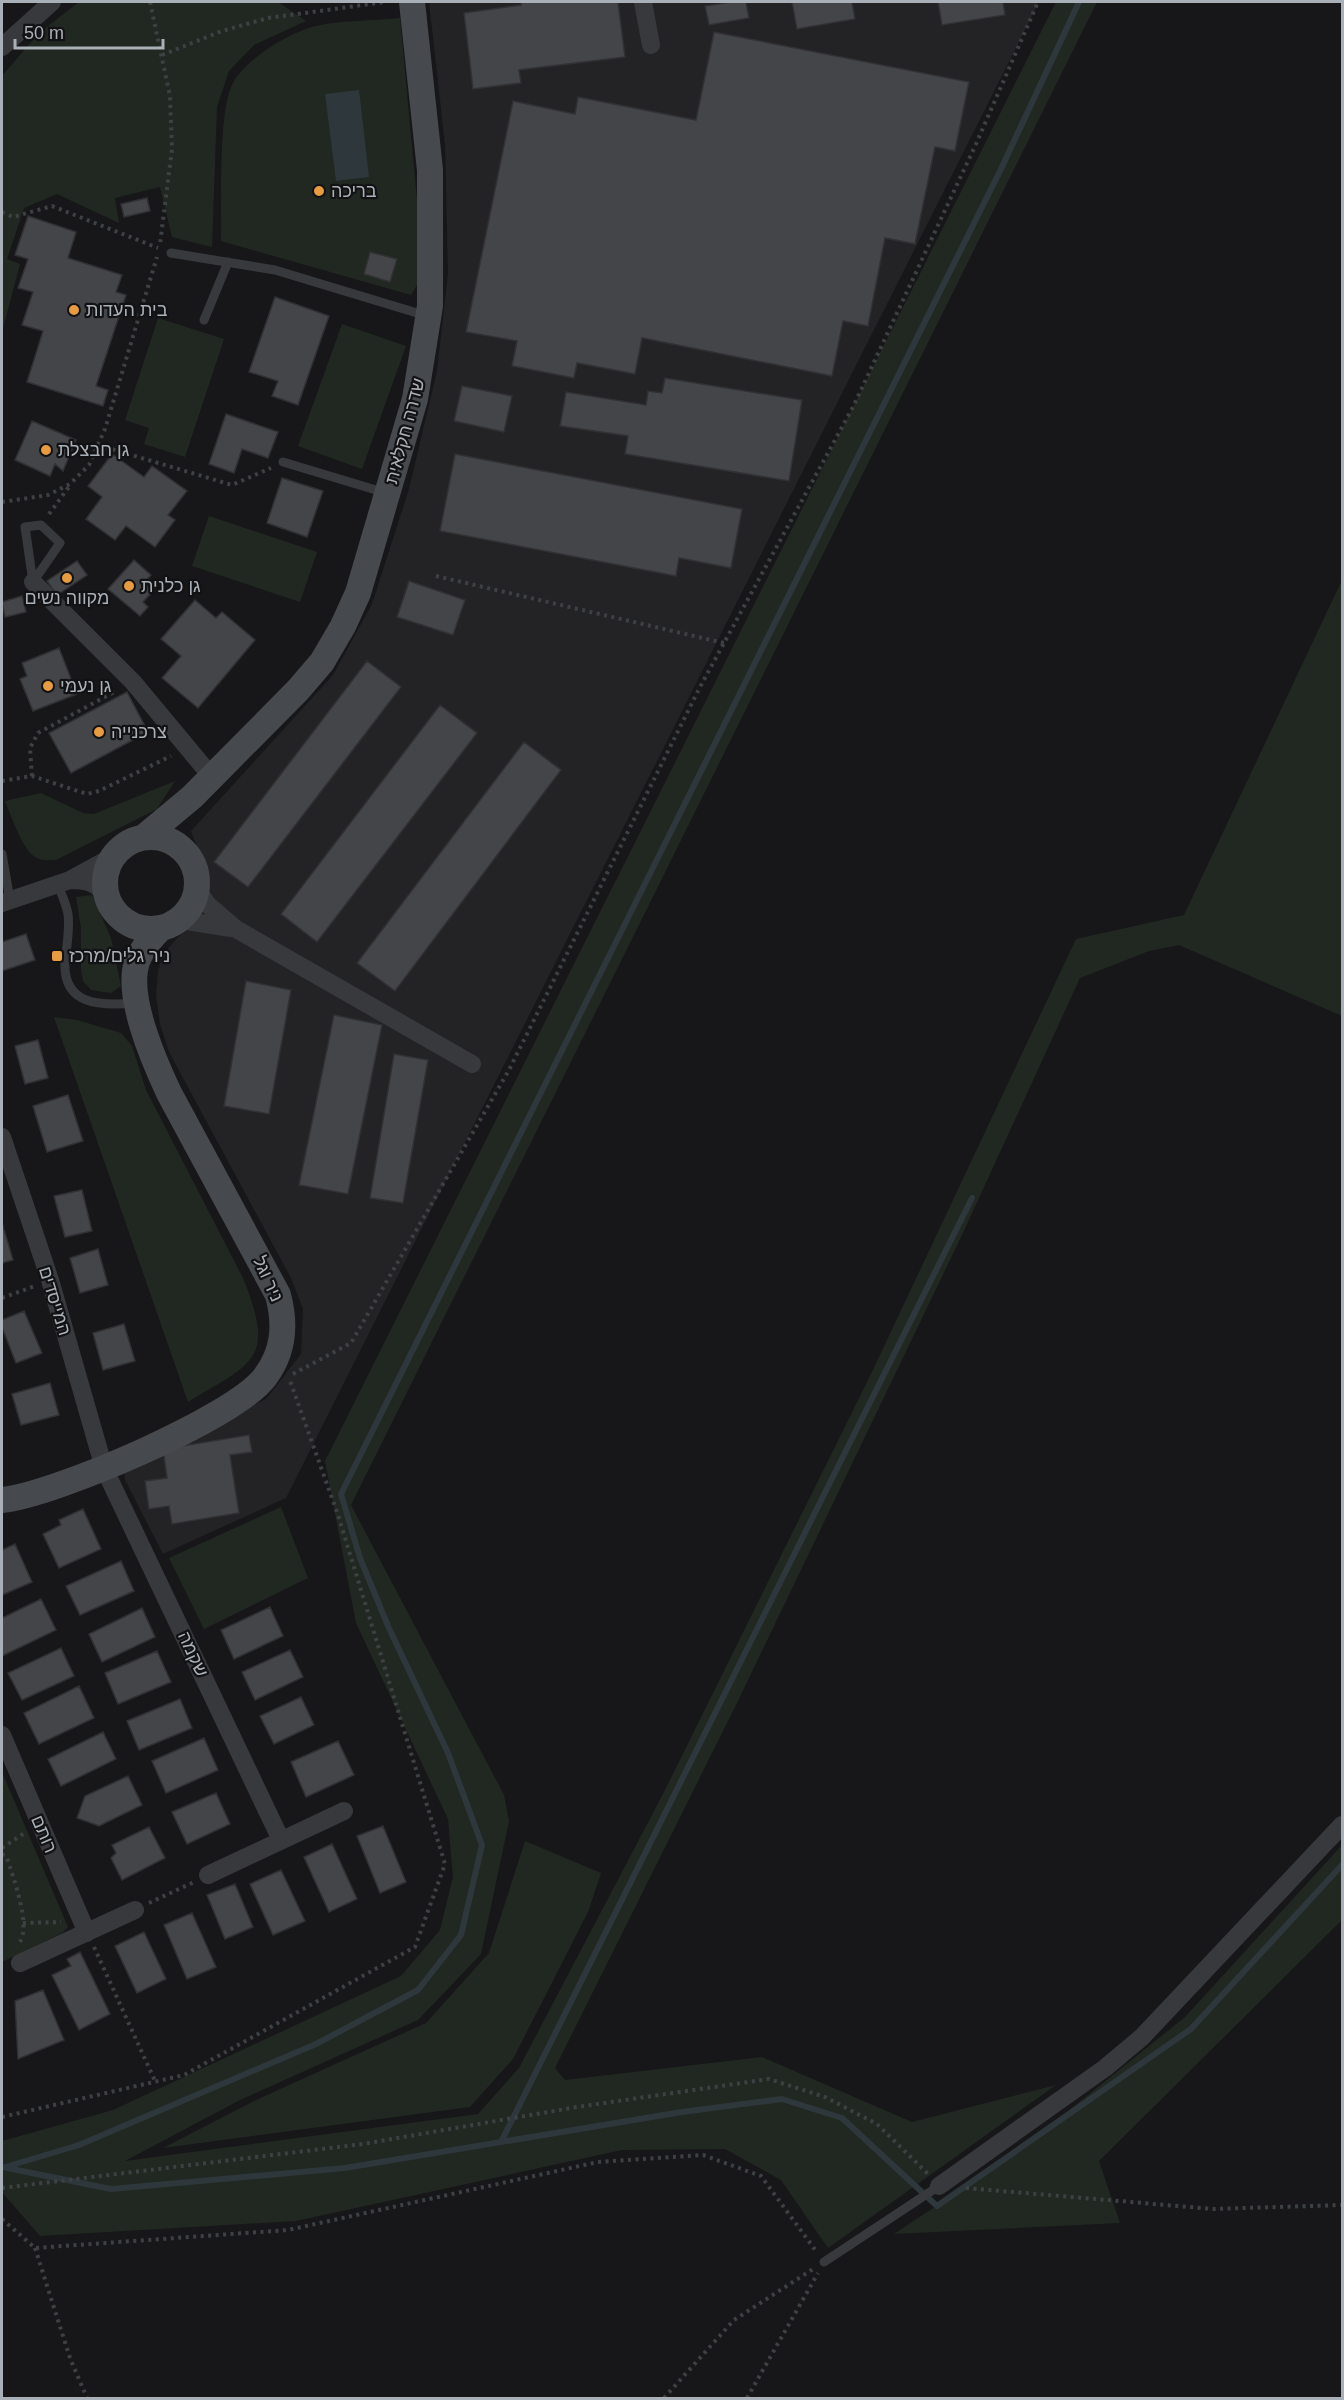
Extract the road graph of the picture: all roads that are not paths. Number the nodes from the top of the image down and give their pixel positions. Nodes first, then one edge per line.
1 (52, 2) edge
2 (412, 2) edge
3 (643, 2) edge
4 (651, 45) dead end
5 (2, 47) edge
6 (171, 253) road end
7 (228, 262) junction
8 (429, 317) junction
9 (204, 320) dead end
10 (284, 462) road end
11 (388, 494) junction
12 (33, 582) junction
13 (212, 777) junction
14 (192, 797) junction
15 (144, 837) junction
16 (187, 852) junction
17 (2, 854) edge
18 (114, 856) junction
19 (63, 881) junction
20 (198, 890) junction
21 (106, 895) junction
22 (6, 901) edge
23 (120, 918) junction
24 (170, 924) junction
25 (236, 929) junction
26 (137, 992) junction
27 (472, 1064) dead end
28 (2, 1137) edge
29 (104, 1468) junction
30 (3, 1495) edge
31 (2, 1735) edge
32 (344, 1811) dead end
33 (1342, 1825) edge
34 (281, 1840) junction
35 (208, 1875) road end
36 (135, 1910) road end
37 (85, 1928) junction
38 (18, 1954) road end
39 (939, 2186) joint
40 (824, 2262) road end

1 - 5 street
2 - 8 street, שדרה חקלאית
3 - 4 street
6 - 7 lane
7 - 8 lane
7 - 9 lane
8 - 11 street, שדרה חקלאית
10 - 11 lane
11 - 13 street, שדרה חקלאית
12 - 12 lane
12 - 13 street
13 - 14 street, שדרה חקלאית
14 - 15 street, שדרה חקלאית
14 - 16 street, שדרה חקלאית
15 - 16 street
15 - 18 street
16 - 20 street
17 - 22 lane
18 - 19 street
18 - 21 street
19 - 21 street
19 - 22 street
19 - 26 lane
20 - 24 street
20 - 25 street
21 - 23 street
23 - 24 street
23 - 26 street, ניר וגל
24 - 25 street
24 - 26 street
25 - 27 street
26 - 29 street, ניר וגל
28 - 29 street, המייסדים
29 - 30 street, ניר וגל
29 - 34 street, שקמה
31 - 37 street, רותם
32 - 34 street
33 - 39 street
34 - 35 street
36 - 37 street
37 - 38 street
39 - 40 lane

